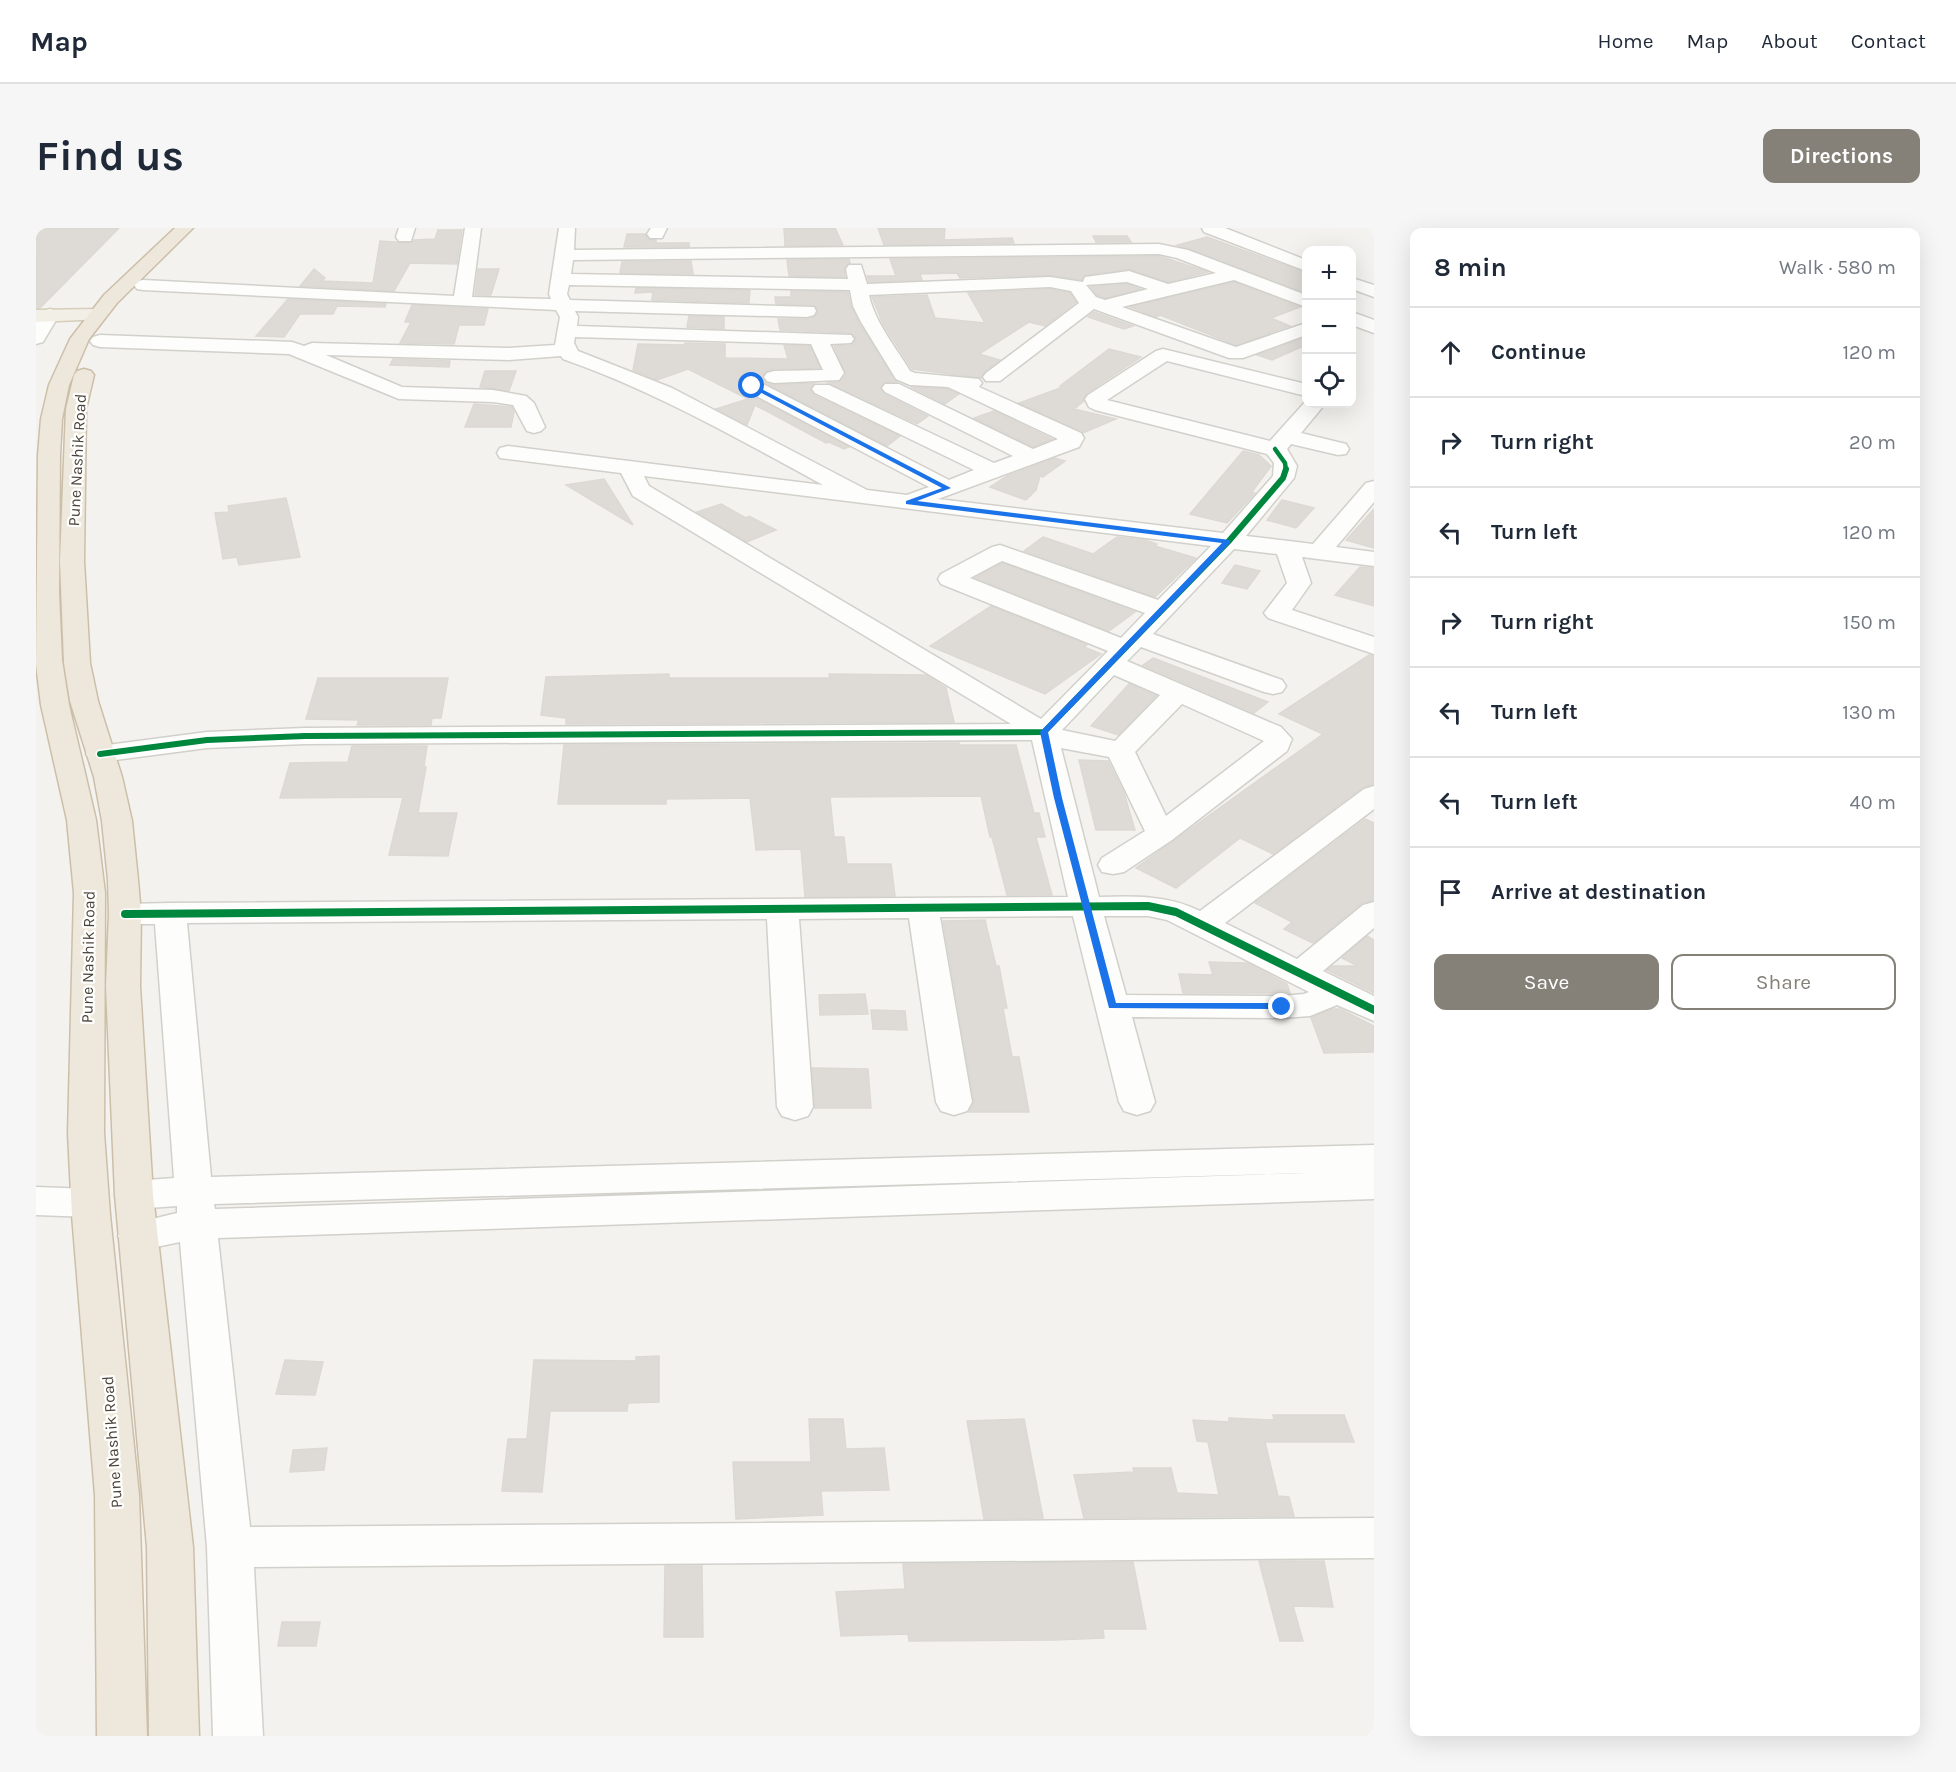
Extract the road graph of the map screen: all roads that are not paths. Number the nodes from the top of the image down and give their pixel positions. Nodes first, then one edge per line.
1 (185, 228) edge
2 (203, 228) edge
3 (473, 228) edge
4 (1210, 228) edge
5 (566, 231) edge
6 (658, 231) edge
7 (589, 234) dead end
8 (634, 234) dead end
9 (680, 234) dead end
10 (1008, 251) junction
11 (851, 252) junction
12 (565, 255) junction
13 (1302, 264) edge
14 (1235, 274) junction
15 (561, 279) junction
16 (1091, 281) dead end
17 (1028, 282) junction
18 (143, 285) junction
19 (1356, 285) edge
20 (938, 286) junction
21 (1168, 291) junction
22 (1374, 292) edge
23 (860, 293) junction
24 (904, 296) junction
25 (1303, 300) edge
26 (462, 302) junction
27 (1097, 304) junction
28 (563, 306) junction
29 (807, 311) dead end
30 (40, 315) edge
31 (1356, 320) edge
32 (1374, 327) edge
33 (98, 328) junction
34 (1302, 330) edge
35 (36, 338) edge
36 (818, 339) junction
37 (844, 339) dead end
38 (567, 340) junction
39 (292, 348) junction
40 (774, 377) dead end
41 (950, 381) junction
42 (752, 386) dead end
43 (822, 388) dead end
44 (891, 388) dead end
45 (1302, 389) edge
46 (1312, 408) edge
47 (534, 427) dead end
48 (1281, 443) junction
49 (1338, 449) dead end
50 (508, 453) dead end
51 (1031, 456) junction
52 (630, 468) junction
53 (991, 470) junction
54 (948, 488) junction
55 (1374, 488) edge
56 (861, 496) junction
57 (908, 502) junction
58 (1228, 542) junction
59 (1287, 549) junction
60 (1319, 552) junction
61 (1374, 559) edge
62 (1161, 610) junction
63 (1370, 638) edge
64 (1123, 649) junction
65 (1273, 686) dead end
66 (1178, 692) junction
67 (1044, 732) junction
68 (1121, 751) junction
69 (100, 754) junction
70 (1374, 795) edge
71 (1161, 834) junction
72 (1113, 865) dead end
73 (1086, 906) junction
74 (782, 908) junction
75 (922, 908) junction
76 (1374, 912) edge
77 (170, 913) junction
78 (125, 914) junction
79 (1202, 925) junction
80 (1299, 974) junction
81 (1336, 992) junction
82 (1112, 1006) junction
83 (1374, 1010) edge
84 (954, 1102) dead end
85 (1137, 1102) dead end
86 (795, 1107) dead end
87 (1374, 1158) edge
88 (1374, 1185) edge
89 (134, 1195) junction
90 (36, 1201) edge
91 (90, 1203) junction
92 (196, 1208) junction
93 (137, 1236) junction
94 (1374, 1538) edge
95 (230, 1547) junction
96 (122, 1736) edge
97 (174, 1736) edge
98 (238, 1736) edge

1 - 33 highway, Pune Nashik Road
2 - 18 highway, Pune Nashik Road
3 - 26 street
4 - 13 street
5 - 7 street
5 - 12 street
6 - 8 street
6 - 9 street
10 - 11 street
10 - 14 street
10 - 17 street
11 - 12 street
11 - 23 street
12 - 15 street
14 - 21 street
14 - 25 street
15 - 23 street
15 - 28 street
16 - 21 street
17 - 20 street
17 - 27 street
18 - 26 street
18 - 33 highway, Pune Nashik Road
19 - 22 street
20 - 24 street
20 - 24 street
21 - 27 street
23 - 24 street
23 - 41 street
26 - 28 street
27 - 34 street
27 - 41 street
28 - 29 street
28 - 38 street
30 - 33 main road
30 - 35 street
31 - 32 street
33 - 39 street
33 - 69 highway, Pune Nashik Road
33 - 91 highway, Pune Nashik Road
36 - 37 street
36 - 38 street
36 - 40 street
38 - 39 street
38 - 56 street
39 - 47 street
41 - 51 street
42 - 54 street
43 - 53 street
44 - 51 street
45 - 48 street
46 - 48 street
48 - 49 street
48 - 58 street
50 - 52 street
51 - 53 street
52 - 56 street
52 - 67 street
53 - 54 street
54 - 57 street
55 - 60 street
56 - 57 street
57 - 58 street
58 - 59 street
58 - 62 street
59 - 60 street
59 - 63 street
60 - 61 street
62 - 64 street
62 - 64 street
64 - 65 street
64 - 66 street
64 - 67 street
66 - 68 street
66 - 71 street
67 - 68 street
67 - 69 street
67 - 73 street
68 - 71 street
69 - 78 highway, Pune Nashik Road
70 - 79 street
71 - 72 street
73 - 75 street
73 - 79 street
73 - 82 street
74 - 75 street
74 - 77 street
74 - 86 street
75 - 84 street
76 - 80 street
77 - 78 street
77 - 92 street
78 - 89 highway, Pune Nashik Road
79 - 80 street
80 - 81 street
81 - 82 street
81 - 83 street
82 - 85 street
87 - 92 street
88 - 92 street
89 - 92 street
89 - 93 highway, Pune Nashik Road
90 - 91 street
91 - 96 highway, Pune Nashik Road
92 - 93 street
92 - 95 street
93 - 97 highway, Pune Nashik Road
94 - 95 street
95 - 98 street

